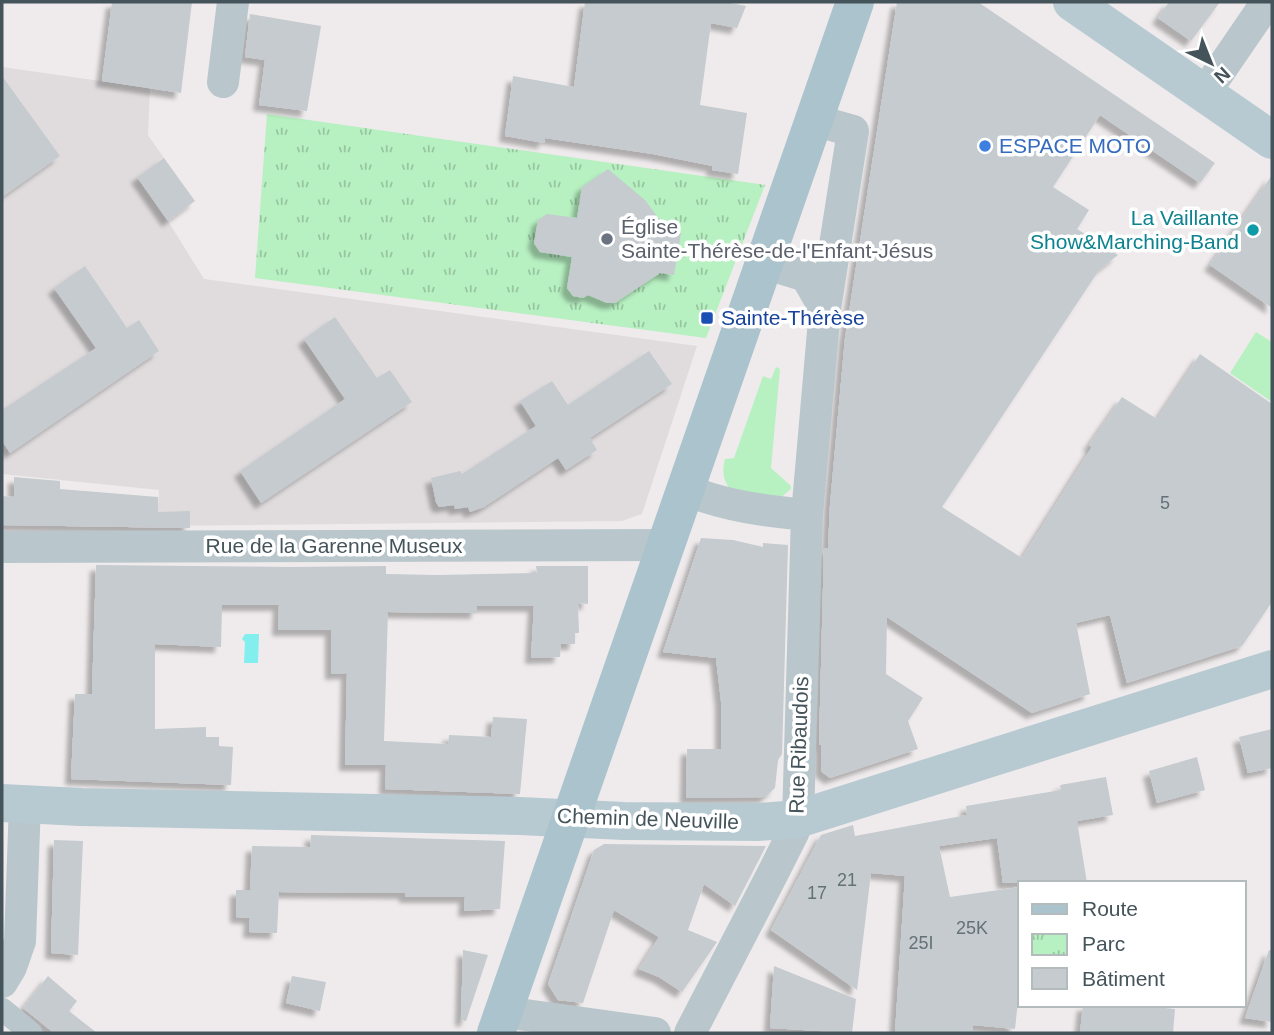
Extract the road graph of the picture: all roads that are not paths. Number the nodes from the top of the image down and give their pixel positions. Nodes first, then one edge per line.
1 (233, 2) edge
2 (855, 2) edge
3 (1072, 2) edge
4 (1267, 2) edge
5 (223, 82) dead end
6 (1204, 94) junction
7 (814, 120) junction
8 (1272, 141) edge
9 (764, 263) junction
10 (825, 309) junction
11 (685, 490) junction
12 (807, 515) junction
13 (667, 545) junction
14 (2, 547) edge
15 (1272, 669) edge
16 (13, 803) edge
17 (572, 818) junction
18 (798, 819) junction
19 (2, 982) edge
20 (2, 1009) edge
21 (500, 1023) edge
22 (31, 1033) edge
23 (655, 1033) edge
24 (690, 1033) edge

1 - 5 street
2 - 7 main road
3 - 6 main road
4 - 6 street
6 - 8 main road
7 - 9 main road
7 - 10 street, Rue Ribaudois
9 - 10 street
9 - 11 main road
10 - 12 street, Rue Ribaudois
11 - 12 street
11 - 13 main road
12 - 18 street, Rue Ribaudois
13 - 14 street, Rue de la Garenne Museux
13 - 17 main road
15 - 18 main road, Chemin de Neuville
16 - 17 main road, Chemin de Neuville
16 - 19 street
17 - 18 main road, Chemin de Neuville
17 - 21 main road
18 - 24 street, Rue Ribaudois
20 - 22 street
21 - 23 street

